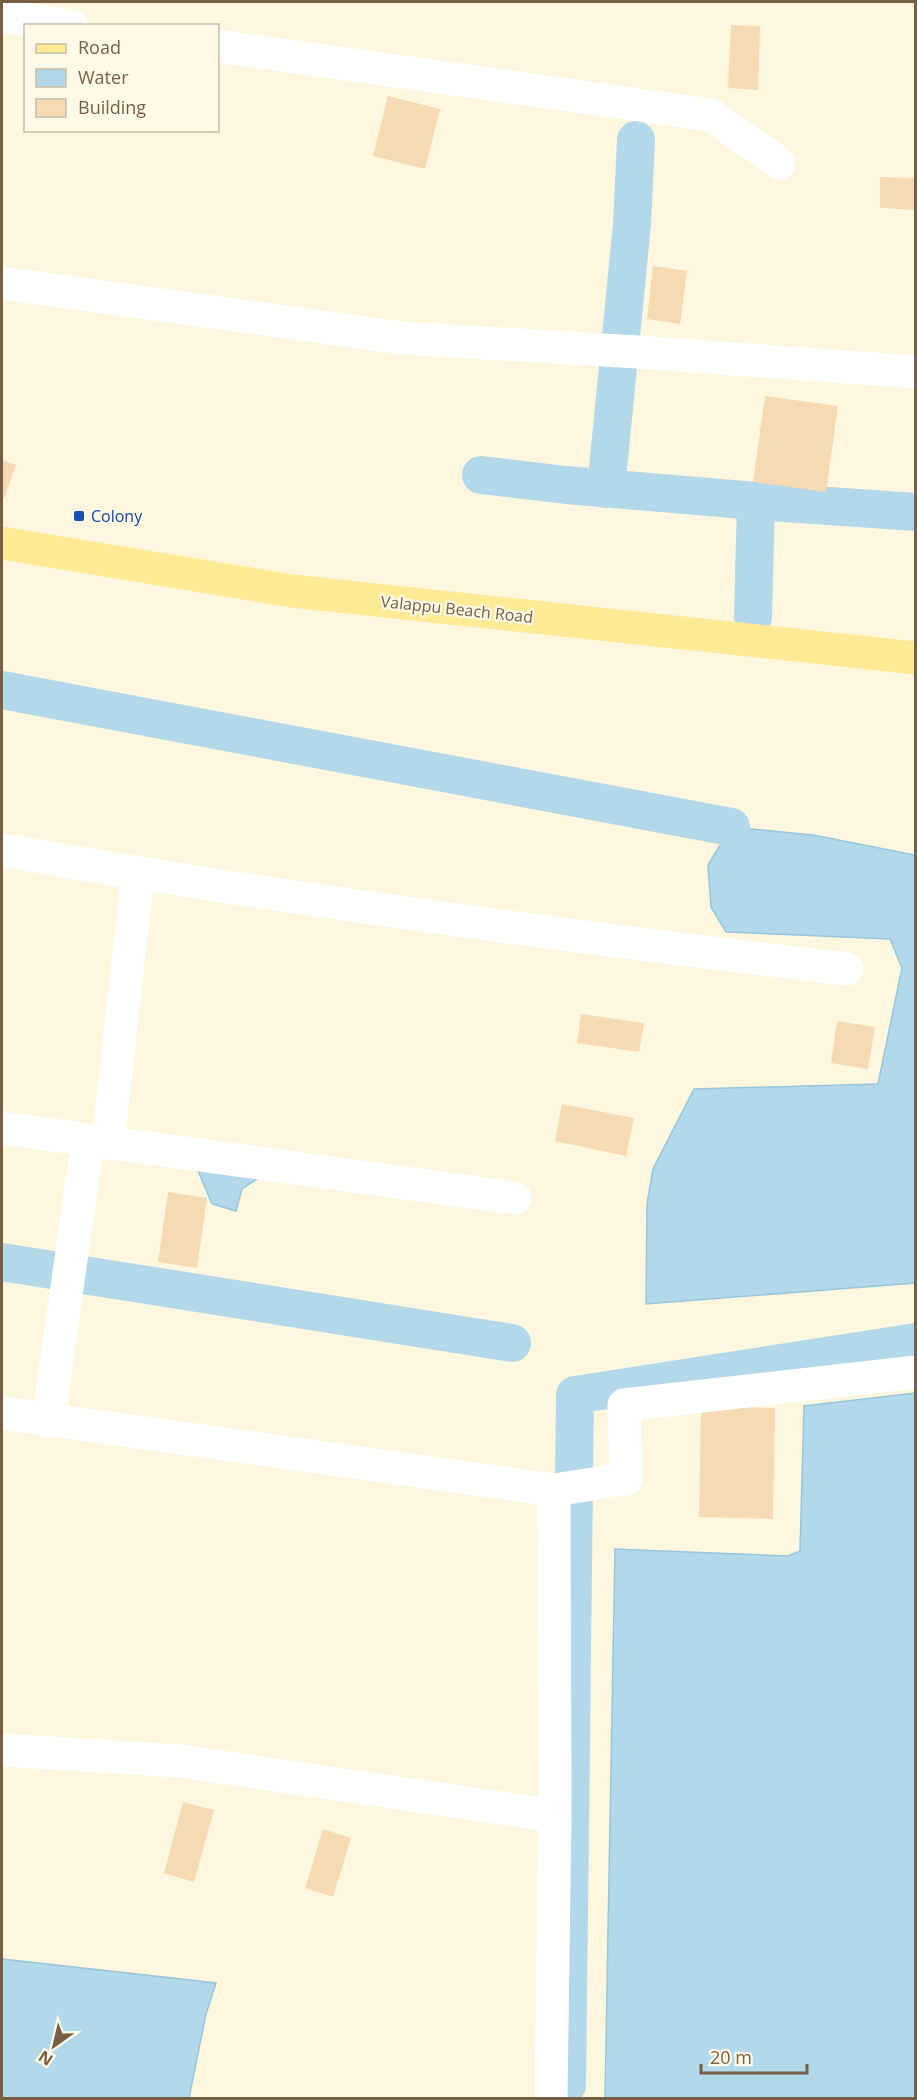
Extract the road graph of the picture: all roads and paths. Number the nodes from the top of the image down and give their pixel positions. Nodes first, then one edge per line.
1 (2, 16) edge
2 (58, 24) edge
3 (219, 46) edge
4 (779, 163) dead end
5 (2, 283) edge
6 (915, 372) edge
7 (2, 543) edge
8 (915, 658) edge
9 (2, 850) edge
10 (138, 873) junction
11 (848, 969) dead end
12 (2, 1128) edge
13 (98, 1142) junction
14 (515, 1198) dead end
15 (915, 1372) edge
16 (2, 1413) edge
17 (48, 1421) junction
18 (571, 1487) junction
19 (2, 1750) edge
20 (555, 1816) junction
21 (552, 2098) edge

1 - 2 street
3 - 4 street
5 - 6 street
7 - 8 main road, Valappu Beach Road
9 - 10 street
10 - 11 street
10 - 13 street
12 - 13 street
13 - 14 street
13 - 17 street
15 - 18 street
16 - 17 street
17 - 18 street
18 - 20 street
19 - 20 street
20 - 21 street

